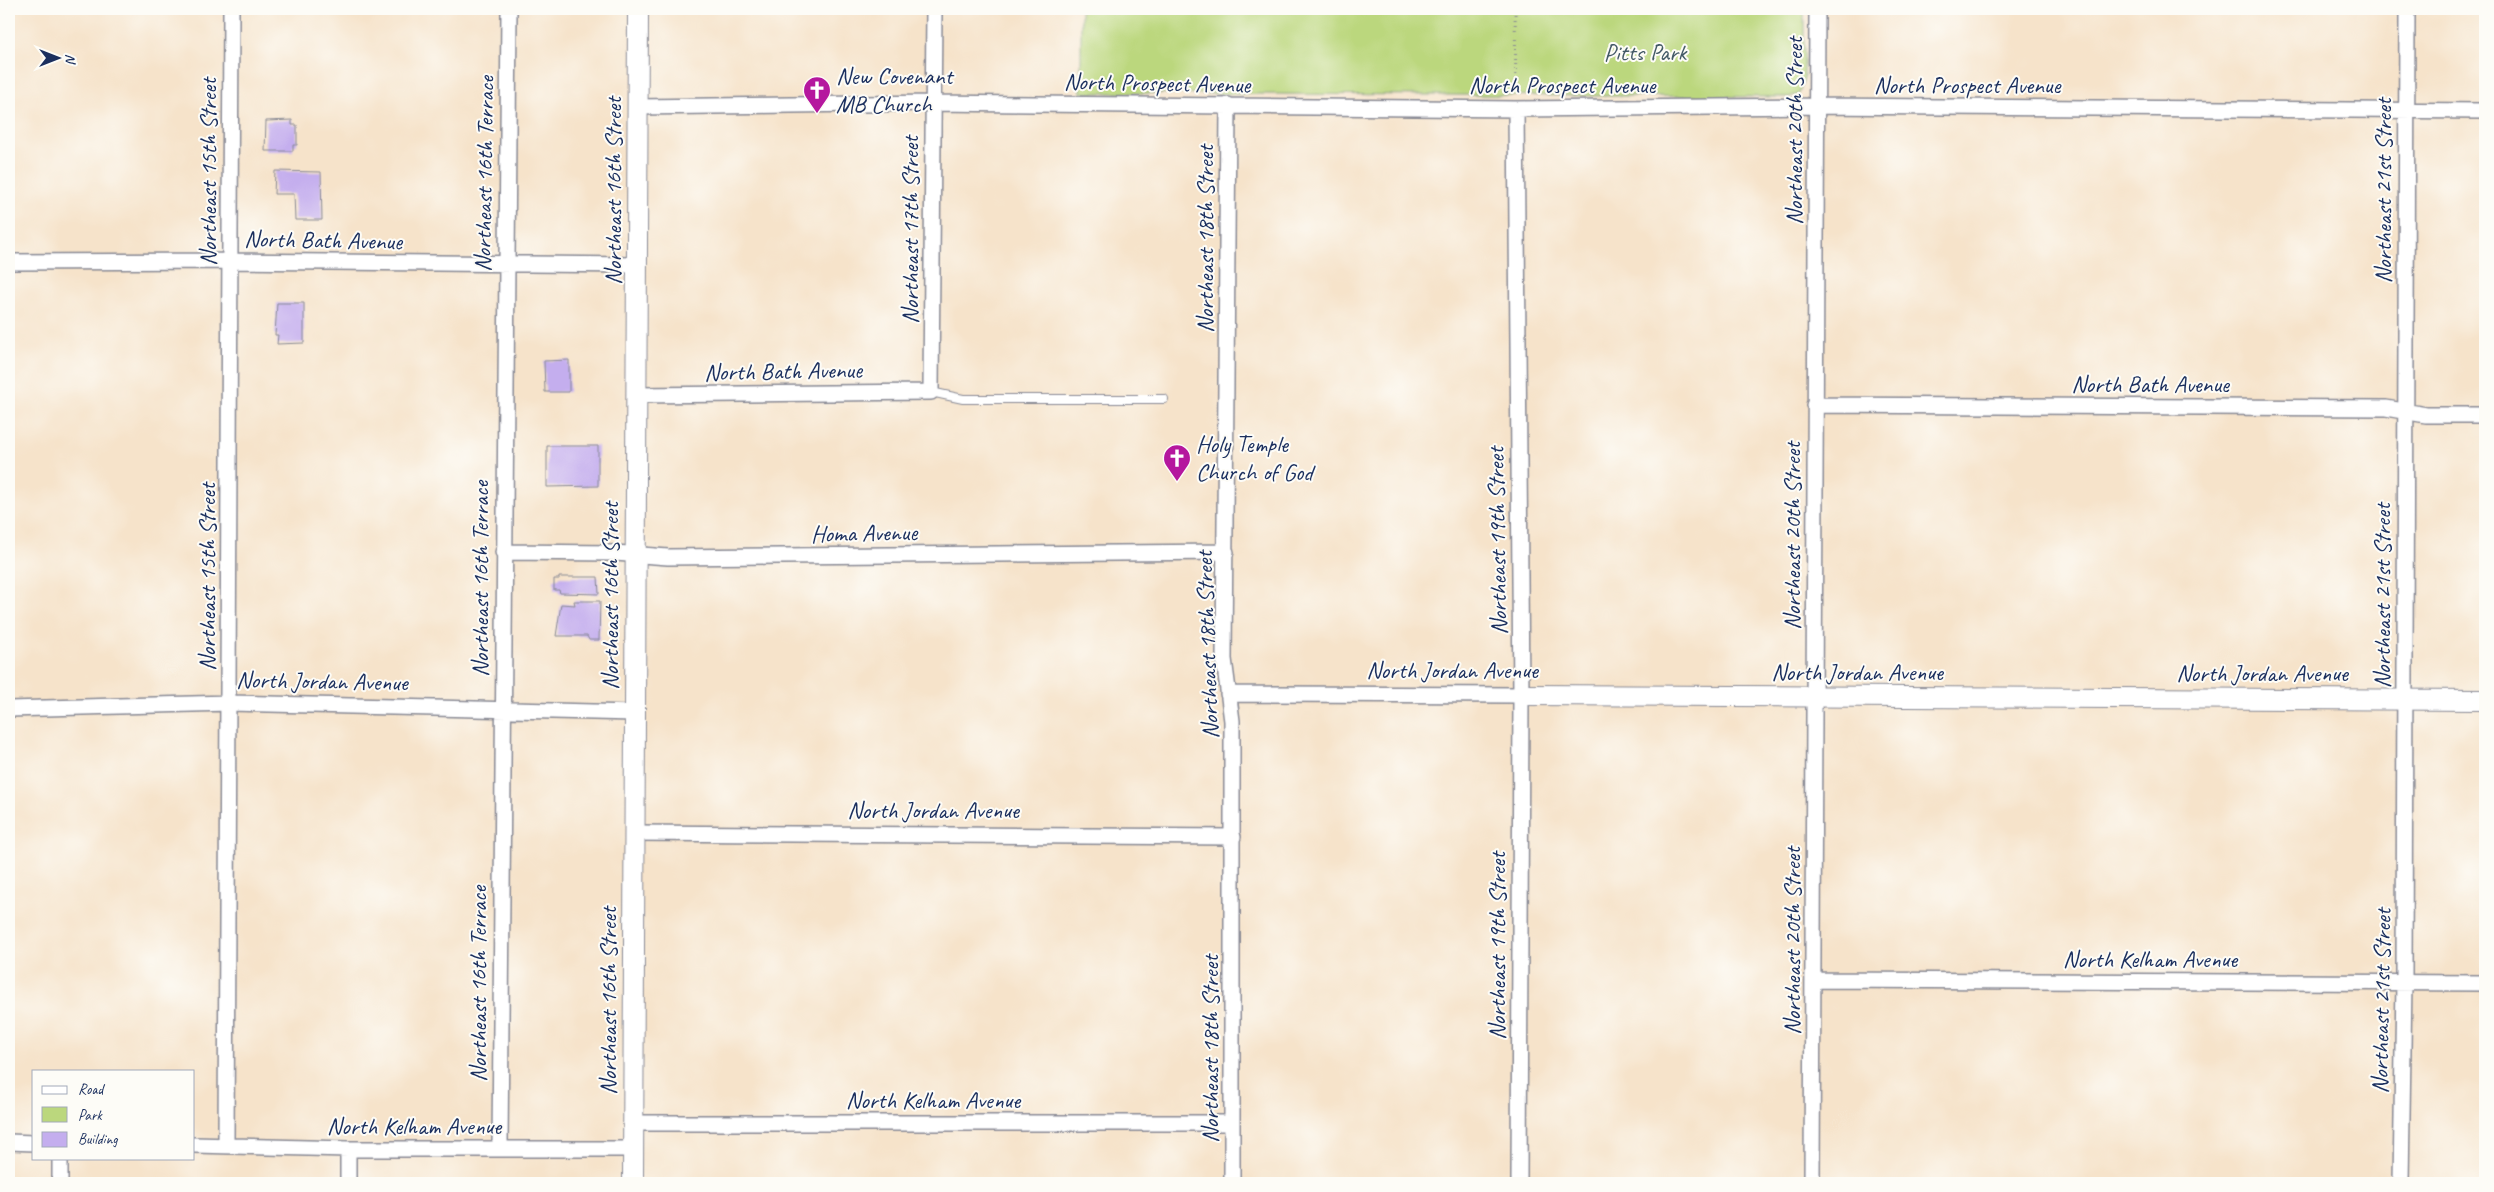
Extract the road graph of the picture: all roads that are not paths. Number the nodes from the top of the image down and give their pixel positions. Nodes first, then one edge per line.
1 (231, 9) edge
2 (509, 9) edge
3 (638, 9) edge
4 (934, 9) edge
5 (1817, 9) edge
6 (2407, 9) edge
7 (933, 103) junction
8 (1228, 105) junction
9 (1816, 106) junction
10 (638, 107) junction
11 (1516, 109) junction
12 (2406, 110) junction
13 (2485, 111) edge
14 (230, 261) junction
15 (9, 262) edge
16 (506, 265) junction
17 (637, 265) junction
18 (931, 392) junction
19 (636, 396) junction
20 (1164, 399) dead end
21 (1814, 405) junction
22 (2405, 411) junction
23 (2485, 415) edge
24 (503, 552) junction
25 (1226, 552) junction
26 (636, 555) junction
27 (1228, 694) junction
28 (1521, 695) junction
29 (1815, 697) junction
30 (2404, 699) junction
31 (2485, 700) edge
32 (229, 703) junction
33 (9, 709) edge
34 (502, 710) junction
35 (634, 713) junction
36 (634, 833) junction
37 (1233, 837) junction
38 (1815, 980) junction
39 (2404, 982) junction
40 (2485, 983) edge
41 (1232, 1122) junction
42 (633, 1123) junction
43 (9, 1142) edge
44 (32, 1143) edge
45 (195, 1145) edge
46 (226, 1145) junction
47 (348, 1149) junction
48 (500, 1149) junction
49 (633, 1149) junction
50 (60, 1160) edge
51 (60, 1183) edge
52 (348, 1183) edge
53 (633, 1183) edge
54 (1232, 1183) edge
55 (1518, 1183) edge
56 (1812, 1183) edge
57 (2402, 1183) edge

1 - 14 street, Northeast 15th Street
2 - 16 street, Northeast 16th Terrace
3 - 10 street, Northeast 16th Street
4 - 7 street, Northeast 17th Street
5 - 9 street, Northeast 20th Street
6 - 12 street, Northeast 21st Street
7 - 8 street, North Prospect Avenue
7 - 10 street, North Prospect Avenue
7 - 18 street, Northeast 17th Street
8 - 11 street, North Prospect Avenue
8 - 25 street, Northeast 18th Street
9 - 11 street, North Prospect Avenue
9 - 12 street, North Prospect Avenue
9 - 21 street, Northeast 20th Street
10 - 17 street, Northeast 16th Street
11 - 28 street, Northeast 19th Street
12 - 13 street, North Prospect Avenue
12 - 22 street, Northeast 21st Street
14 - 15 street, North Bath Avenue
14 - 16 street, North Bath Avenue
14 - 32 street, Northeast 15th Street
16 - 17 street, North Bath Avenue
16 - 24 street, Northeast 16th Terrace
17 - 19 street, Northeast 16th Street
18 - 19 street, North Bath Avenue
18 - 20 lane
19 - 26 street, Northeast 16th Street
21 - 22 street, North Bath Avenue
21 - 29 street, Northeast 20th Street
22 - 23 street, North Bath Avenue
22 - 30 street, Northeast 21st Street
24 - 26 street, Homa Avenue
24 - 34 street, Northeast 16th Terrace
25 - 26 street, Homa Avenue
25 - 27 street, Northeast 18th Street
26 - 35 street, Northeast 16th Street
27 - 28 street, North Jordan Avenue
27 - 37 street, Northeast 18th Street
28 - 29 street, North Jordan Avenue
28 - 55 street, Northeast 19th Street
29 - 30 street, North Jordan Avenue
29 - 38 street, Northeast 20th Street
30 - 31 street, North Jordan Avenue
30 - 39 street, Northeast 21st Street
32 - 33 street, North Jordan Avenue
32 - 34 street, North Jordan Avenue
32 - 46 street, Northeast 15th Street
34 - 35 street, North Jordan Avenue
34 - 48 street, Northeast 16th Terrace
35 - 36 street, Northeast 16th Street
36 - 37 street, North Jordan Avenue
36 - 42 street, Northeast 16th Street
37 - 41 street, Northeast 18th Street
38 - 39 street, North Kelham Avenue
38 - 56 street, Northeast 20th Street
39 - 40 street, North Kelham Avenue
39 - 57 street, Northeast 21st Street
41 - 42 street, North Kelham Avenue
41 - 54 street, Northeast 18th Street
42 - 49 street, Northeast 16th Street
43 - 44 street
45 - 46 street, North Kelham Avenue
46 - 47 street, North Kelham Avenue
47 - 48 street, North Kelham Avenue
47 - 52 street
48 - 49 street, North Kelham Avenue
49 - 53 street, Northeast 16th Street
50 - 51 street

